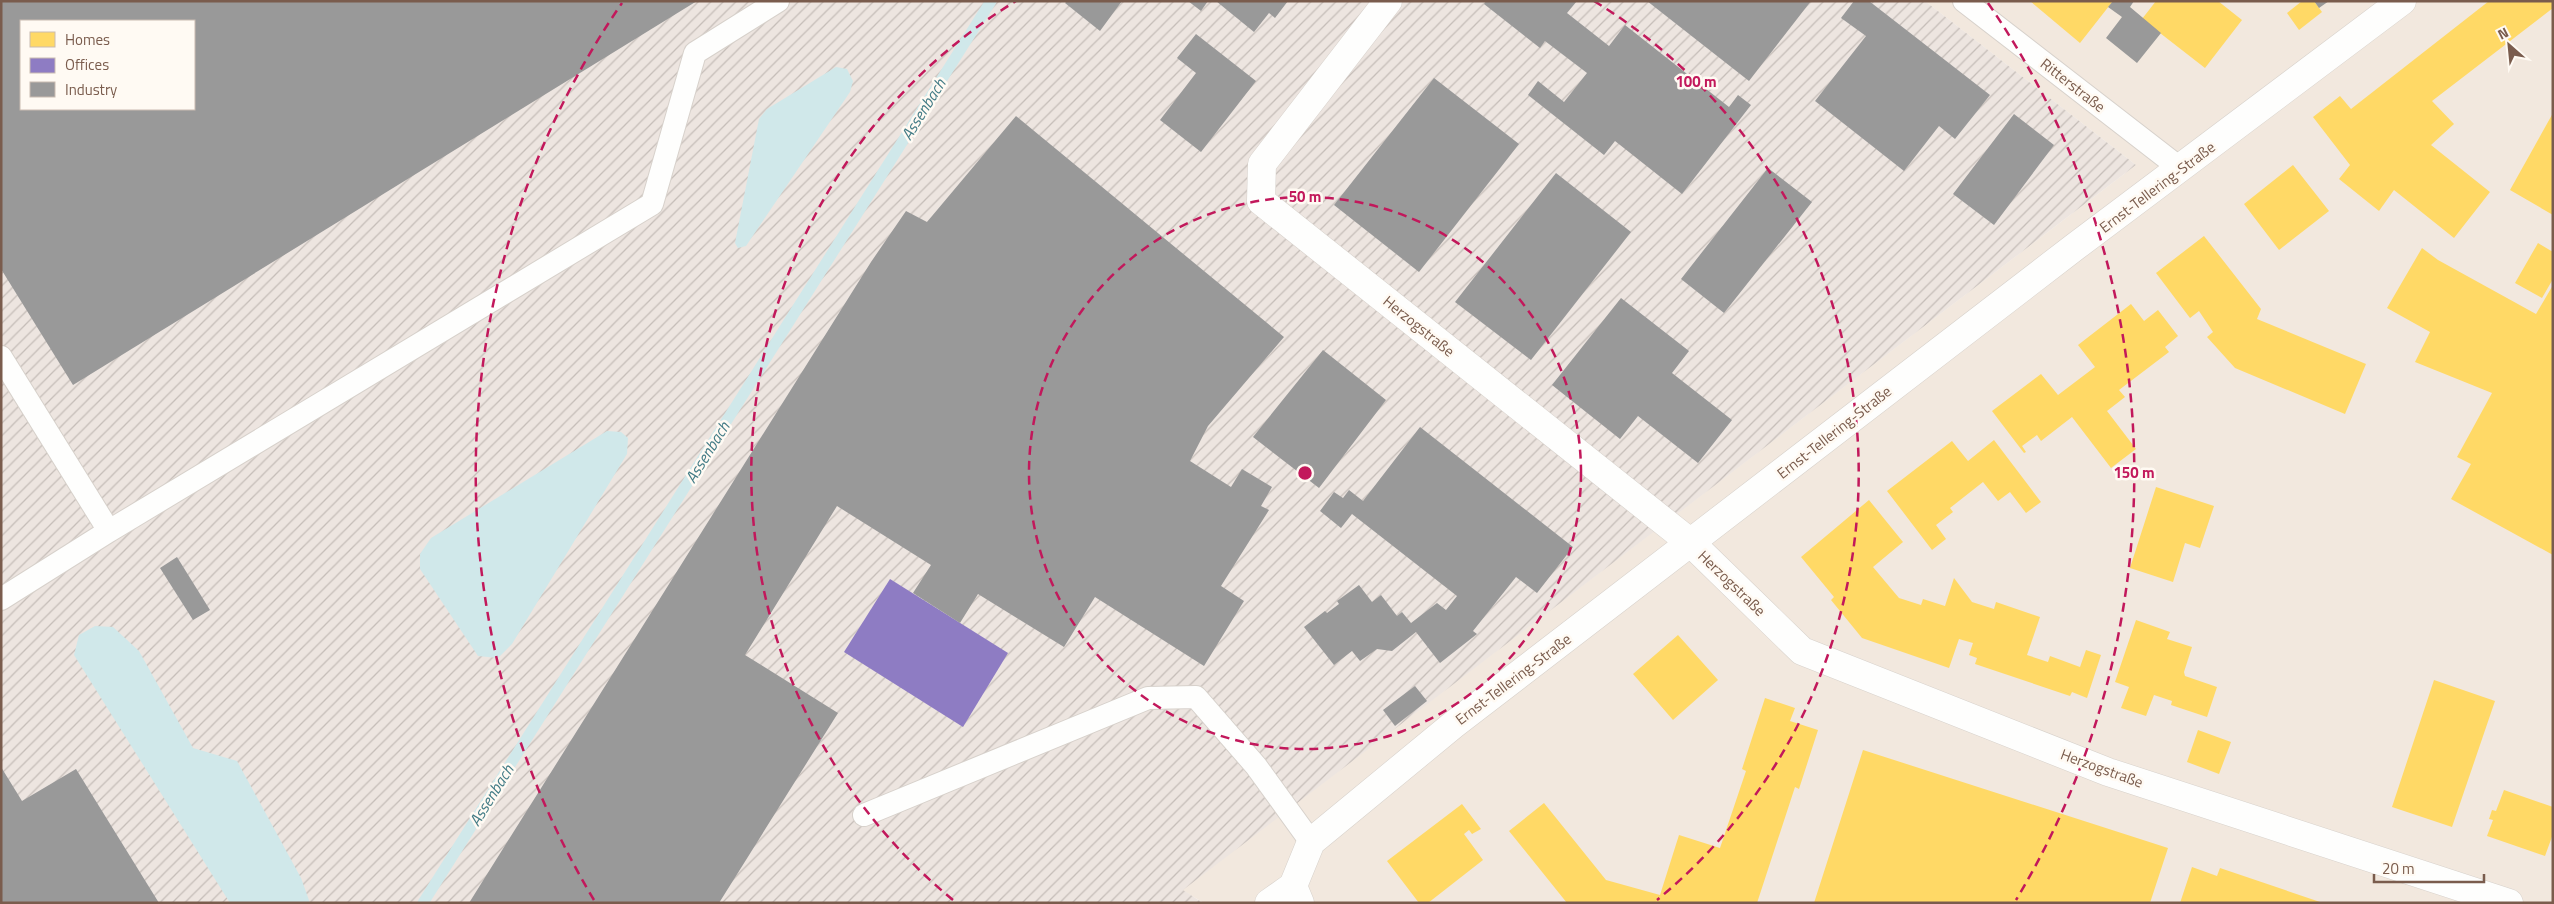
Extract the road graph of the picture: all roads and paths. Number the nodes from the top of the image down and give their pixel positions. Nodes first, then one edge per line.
1 (778, 1) edge
2 (1388, 1) edge
3 (1964, 1) edge
4 (2402, 1) edge
5 (2181, 168) junction
6 (1, 357) edge
7 (108, 531) junction
8 (1691, 543) junction
9 (1, 599) edge
10 (864, 815) dead end
11 (1311, 842) junction
12 (1296, 895) edge
13 (1269, 903) edge
14 (2509, 903) edge

1 - 7 lane
2 - 8 street, Herzogstraße
3 - 5 lane, Ritterstraße
4 - 5 street, Ernst-Tellering-Straße
5 - 8 street, Ernst-Tellering-Straße
6 - 7 lane
7 - 9 lane
8 - 11 street, Ernst-Tellering-Straße
8 - 14 street, Herzogstraße
10 - 11 lane
11 - 12 street, Ernst-Tellering-Straße
12 - 13 street, Ernst-Tellering-Straße

